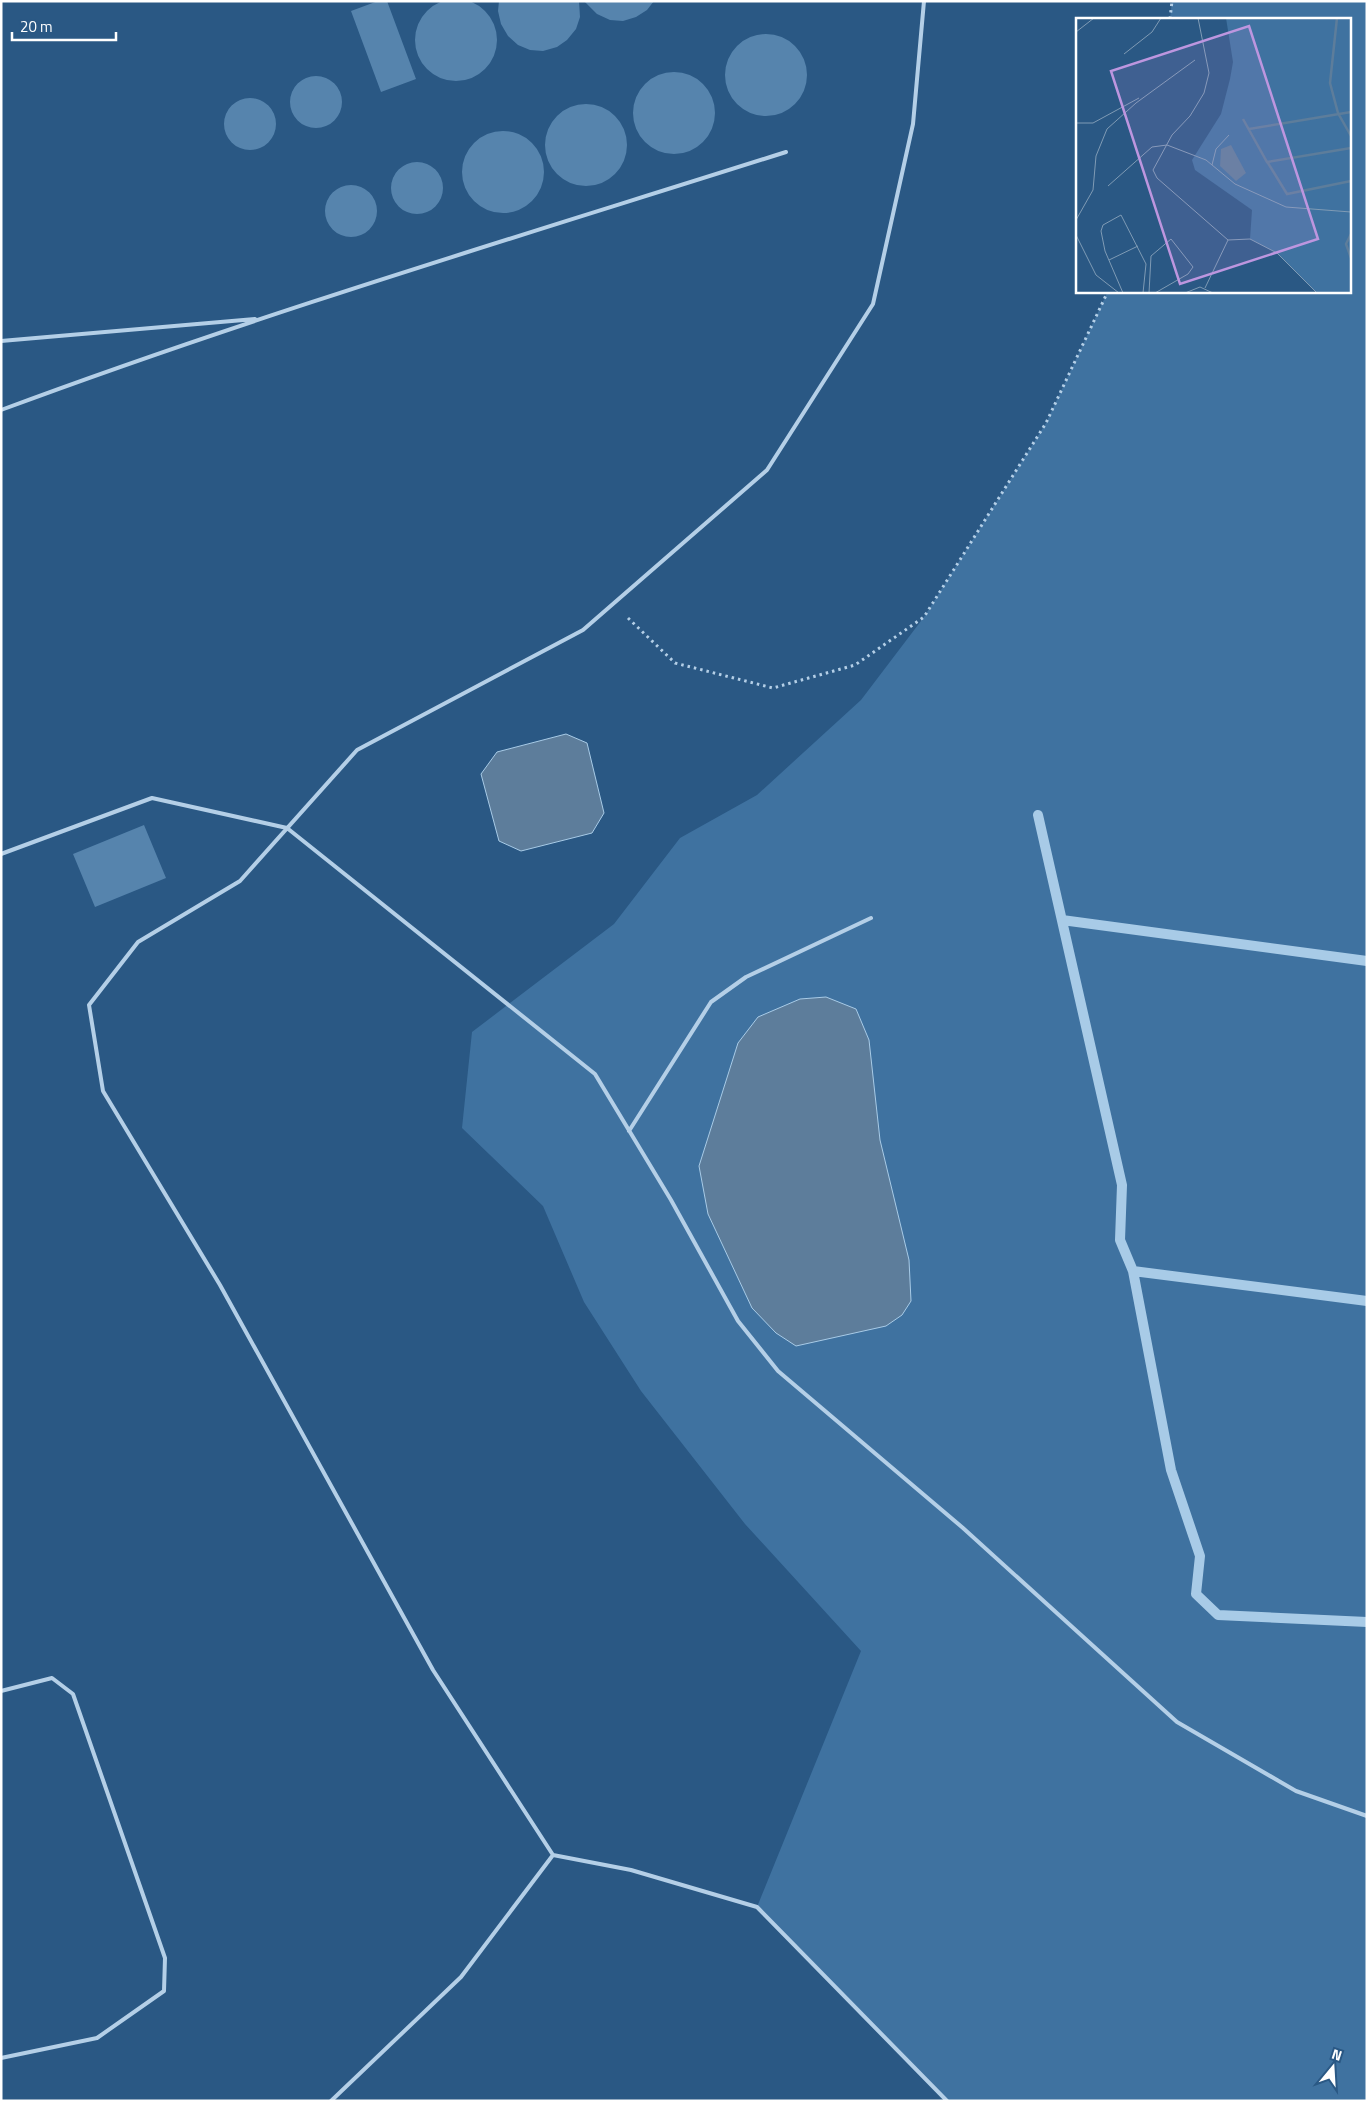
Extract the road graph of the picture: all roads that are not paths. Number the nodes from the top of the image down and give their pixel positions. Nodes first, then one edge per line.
1 (924, 1) edge
2 (786, 152) dead end
3 (261, 318) junction
4 (1, 341) edge
5 (1, 410) edge
6 (287, 828) junction
7 (1, 854) edge
8 (871, 918) dead end
9 (629, 1131) junction
10 (1, 1691) edge
11 (1367, 1816) edge
12 (553, 1855) junction
13 (1, 2058) edge
14 (331, 2101) edge
15 (947, 2101) edge

1 - 6 lane
2 - 3 lane
3 - 4 lane
3 - 5 lane
6 - 7 lane
6 - 9 lane
6 - 12 lane
8 - 9 lane
9 - 11 lane
10 - 13 lane
12 - 14 lane
12 - 15 lane

